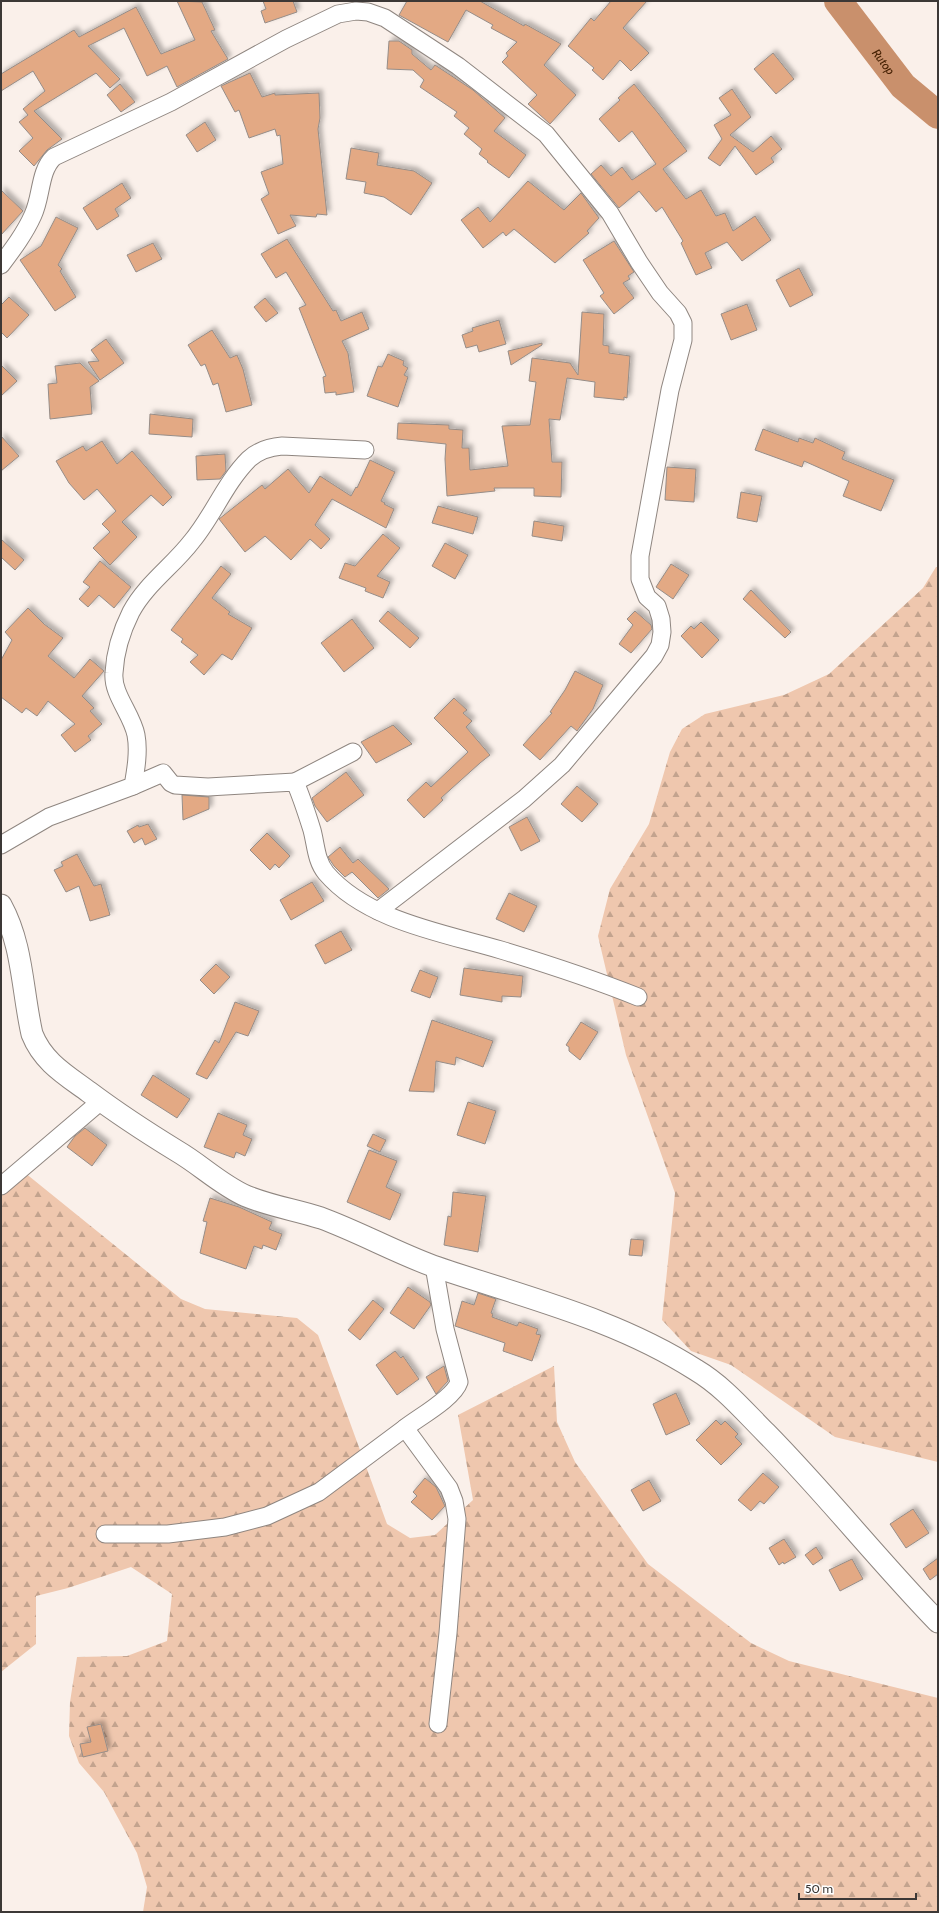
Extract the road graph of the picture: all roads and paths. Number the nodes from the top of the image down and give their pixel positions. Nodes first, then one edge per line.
1 (336, 7) edge
2 (1, 265) edge
3 (365, 450) dead end
4 (353, 752) dead end
5 (295, 782) junction
6 (133, 786) junction
7 (1, 845) edge
8 (1, 905) edge
9 (378, 911) junction
10 (638, 996) dead end
11 (101, 1101) junction
12 (1, 1186) edge
13 (434, 1266) junction
14 (405, 1428) junction
15 (104, 1534) dead end
16 (938, 1622) edge
17 (438, 1724) dead end

1 - 2 street
1 - 9 street
3 - 6 street
4 - 5 street
5 - 6 street
5 - 9 street
6 - 7 street
8 - 11 street
9 - 10 street
11 - 12 street
11 - 13 street
13 - 14 street
13 - 16 street
14 - 15 street
14 - 17 street

